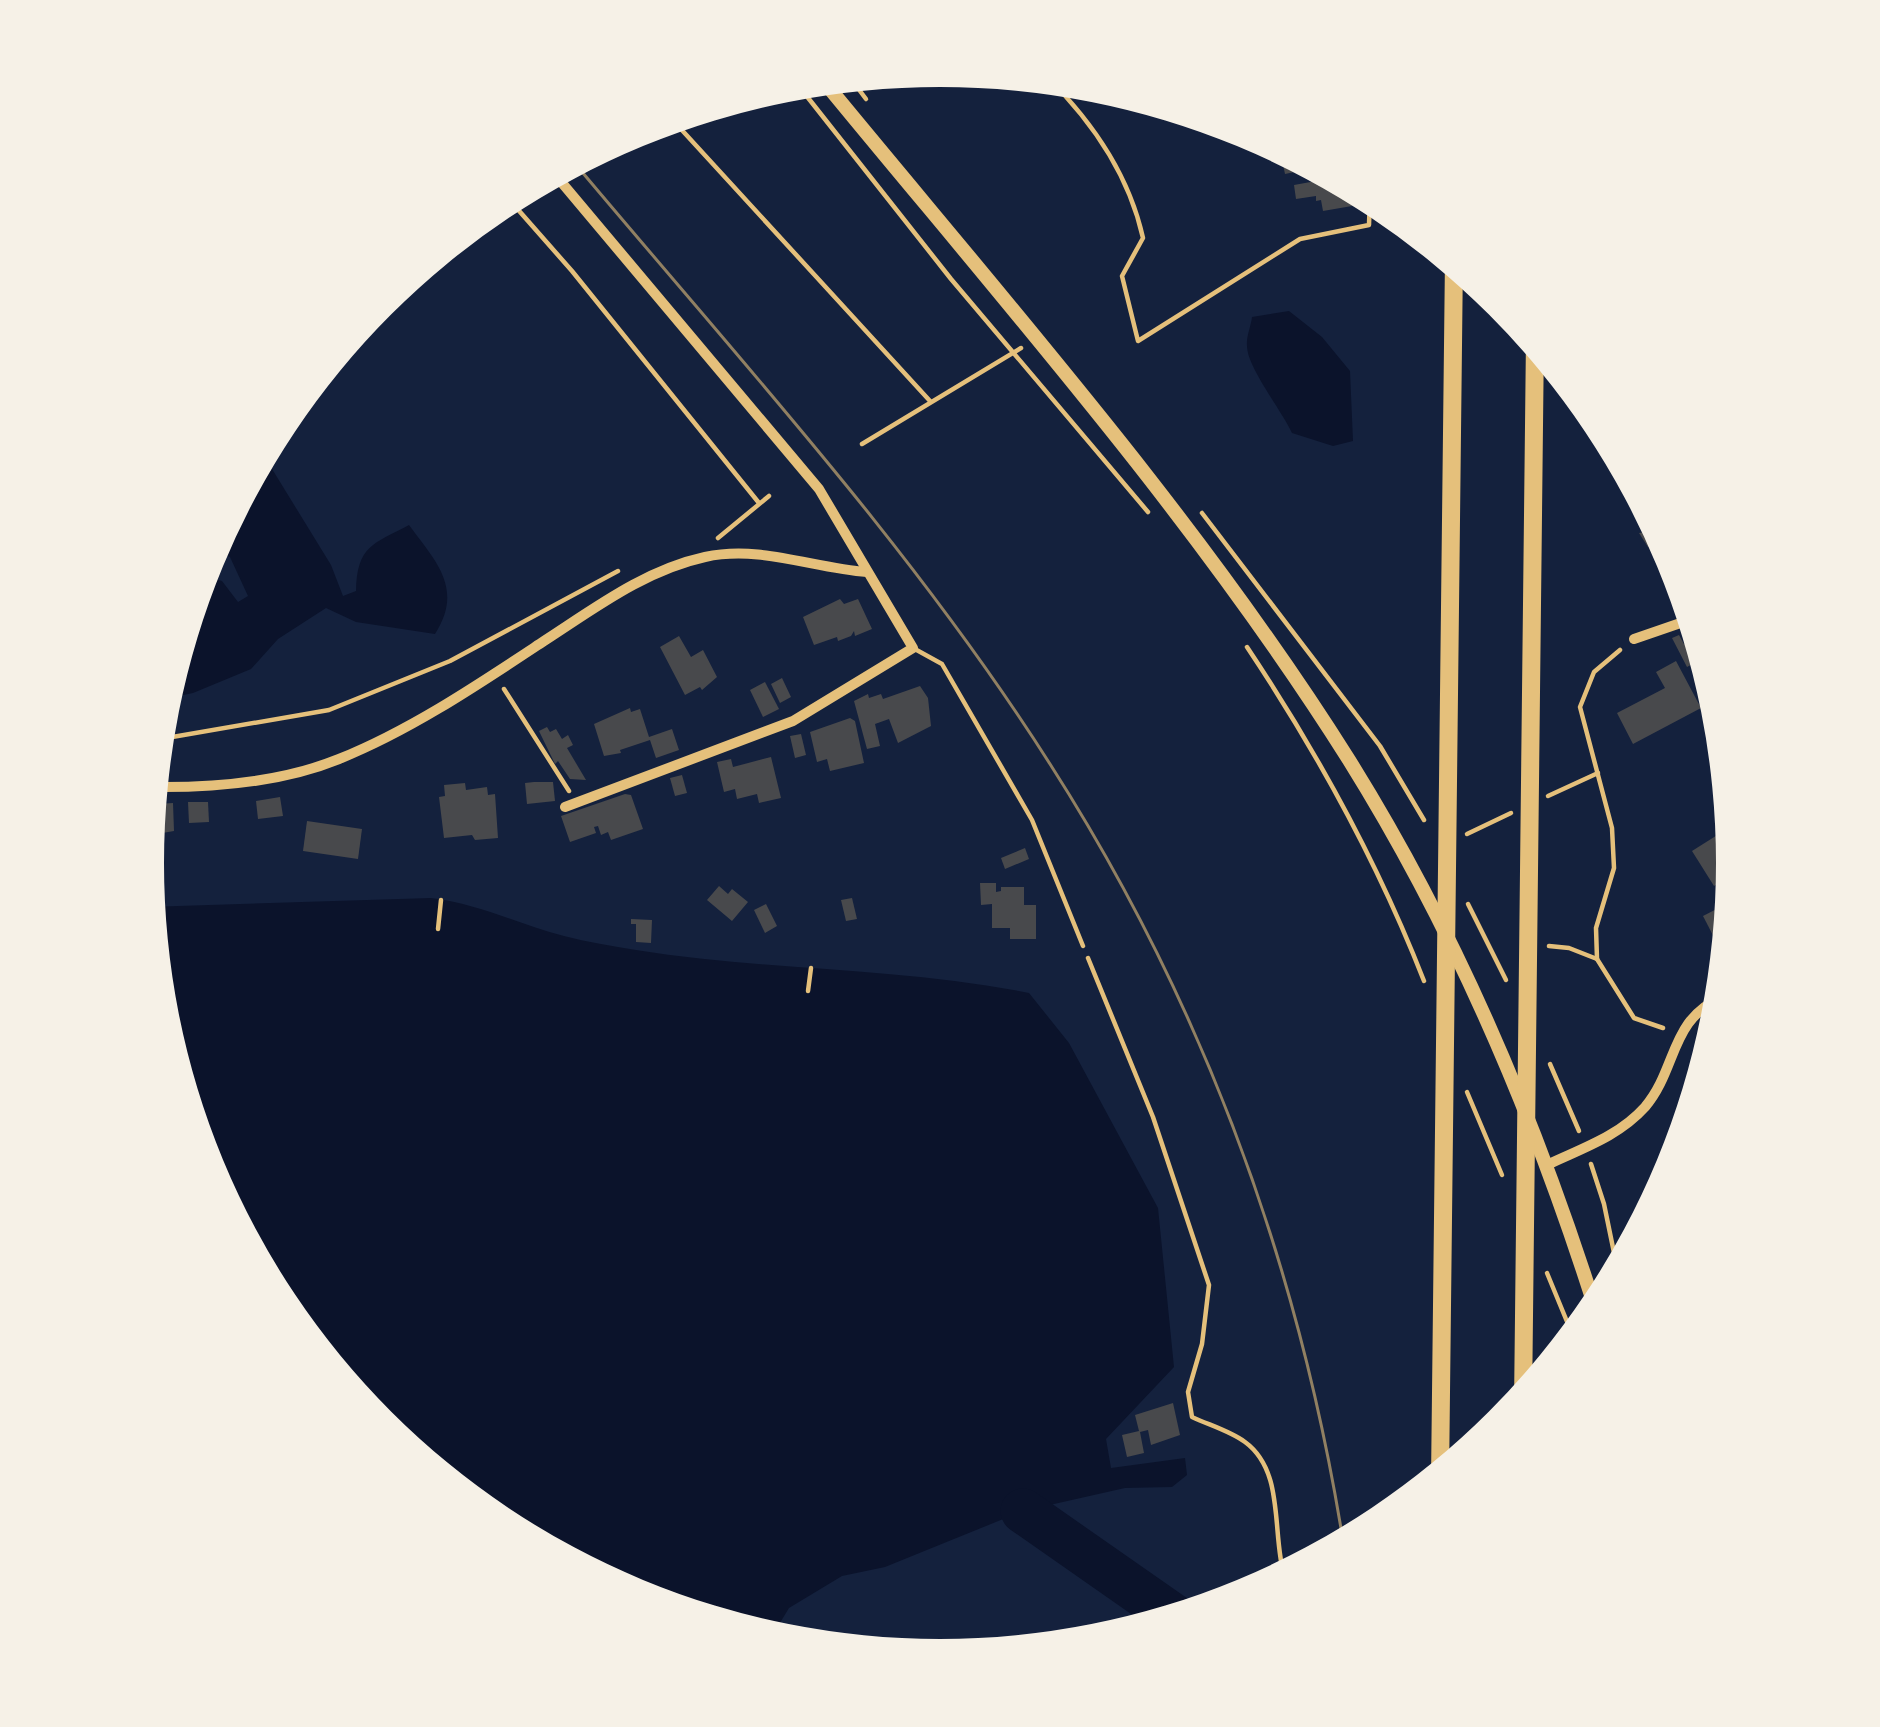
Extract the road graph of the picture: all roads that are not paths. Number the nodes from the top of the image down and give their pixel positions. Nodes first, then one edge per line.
1 (835, 95) edge
2 (564, 185) edge
3 (1454, 282) edge
4 (1535, 365) edge
5 (867, 572) junction
6 (1678, 624) edge
7 (1634, 638) road end
8 (913, 648) junction
9 (168, 787) edge
10 (571, 805) road end
11 (1083, 946) road end
12 (1703, 1006) edge
13 (1549, 1164) junction
14 (1589, 1290) edge
15 (1522, 1377) edge
16 (1440, 1457) edge

1 - 13 street
2 - 5 street
3 - 16 highway
4 - 15 highway
5 - 8 street
5 - 9 street
6 - 7 street
8 - 10 street
8 - 11 lane
12 - 13 street
13 - 14 street

